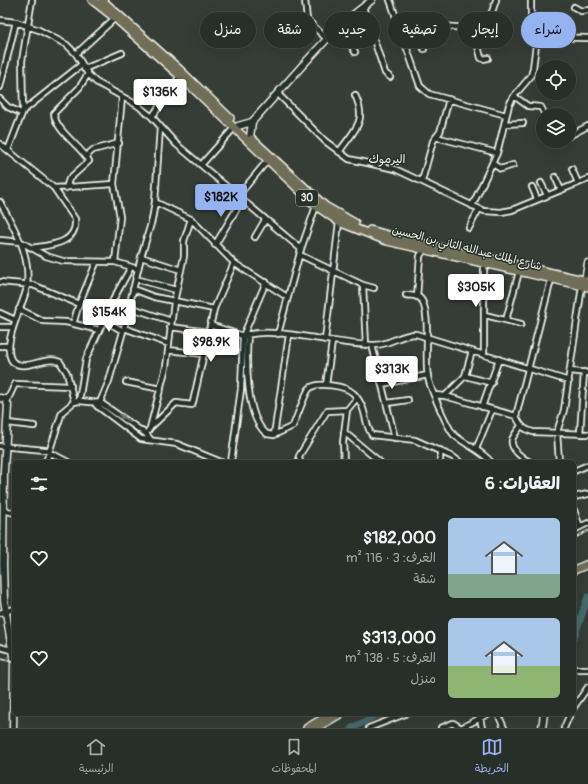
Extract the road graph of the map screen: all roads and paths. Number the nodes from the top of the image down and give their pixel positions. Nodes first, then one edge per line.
1 (32, 0) edge
2 (92, 0) edge
3 (102, 0) edge
4 (305, 0) edge
5 (372, 0) edge
6 (390, 0) edge
7 (496, 0) edge
8 (531, 0) edge
9 (363, 7) junction
10 (574, 7) dead end
11 (588, 10) edge
12 (357, 12) edge
13 (394, 12) edge
14 (531, 12) edge
15 (115, 18) junction
16 (0, 20) edge
17 (16, 22) junction
18 (27, 25) junction
19 (134, 31) junction
20 (324, 36) edge
21 (576, 38) edge
22 (588, 38) edge
23 (324, 42) edge
24 (353, 48) edge
25 (406, 48) edge
26 (536, 48) edge
27 (355, 52) dead end
28 (122, 53) dead end
29 (76, 54) junction
30 (488, 58) dead end
31 (81, 65) junction
32 (84, 69) junction
33 (88, 74) junction
34 (180, 76) junction
35 (390, 77) dead end
36 (0, 87) edge
37 (278, 94) junction
38 (355, 94) dead end
39 (514, 96) junction
40 (122, 97) junction
41 (0, 99) edge
42 (208, 99) junction
43 (449, 99) junction
44 (542, 108) edge
45 (22, 112) junction
46 (506, 115) junction
47 (152, 116) junction
48 (252, 122) junction
49 (523, 123) dead end
50 (505, 124) junction
51 (588, 126) edge
52 (160, 127) junction
53 (236, 127) junction
54 (576, 131) edge
55 (250, 137) junction
56 (436, 137) junction
57 (119, 143) junction
58 (0, 144) edge
59 (8, 150) junction
60 (339, 152) junction
61 (497, 153) junction
62 (86, 156) junction
63 (267, 161) junction
64 (493, 164) junction
65 (201, 165) junction
66 (513, 165) dead end
67 (572, 169) dead end
68 (555, 177) dead end
69 (588, 179) edge
70 (422, 181) junction
71 (542, 183) dead end
72 (578, 183) junction
73 (114, 184) junction
74 (532, 187) dead end
75 (54, 188) junction
76 (66, 188) junction
77 (561, 190) junction
78 (547, 196) junction
79 (240, 198) junction
80 (537, 199) junction
81 (0, 202) edge
82 (155, 202) junction
83 (316, 206) junction
84 (472, 206) junction
85 (479, 209) junction
86 (191, 219) junction
87 (265, 220) junction
88 (339, 222) junction
89 (469, 228) dead end
90 (255, 237) dead end
91 (0, 240) edge
92 (21, 242) junction
93 (215, 245) junction
94 (32, 248) junction
95 (301, 248) junction
96 (426, 248) junction
97 (300, 255) junction
98 (141, 257) junction
99 (115, 262) junction
100 (96, 263) junction
101 (234, 263) junction
102 (484, 263) junction
103 (588, 263) edge
104 (131, 267) junction
105 (138, 269) junction
106 (332, 269) junction
107 (181, 270) junction
108 (519, 272) junction
109 (136, 279) junction
110 (551, 280) junction
111 (0, 282) edge
112 (266, 282) junction
113 (27, 284) junction
114 (586, 284) edge
115 (363, 285) junction
116 (374, 288) dead end
117 (134, 289) junction
118 (176, 290) junction
119 (406, 295) dead end
120 (288, 297) junction
121 (418, 297) junction
122 (174, 302) junction
123 (79, 304) junction
124 (129, 308) junction
125 (19, 309) junction
126 (214, 309) junction
127 (0, 313) edge
128 (485, 315) junction
129 (13, 319) junction
130 (104, 320) junction
131 (506, 320) junction
132 (171, 321) junction
133 (73, 324) junction
134 (521, 324) dead end
135 (210, 325) junction
136 (0, 327) edge
137 (10, 327) junction
138 (170, 327) junction
139 (124, 329) junction
140 (99, 330) junction
141 (209, 332) junction
142 (278, 334) junction
143 (246, 335) junction
144 (290, 335) junction
145 (427, 338) junction
146 (325, 340) junction
147 (332, 342) junction
148 (169, 344) junction
149 (366, 345) junction
150 (372, 345) junction
151 (0, 346) edge
152 (8, 346) junction
153 (168, 350) junction
154 (472, 351) junction
155 (204, 354) junction
156 (484, 355) junction
157 (499, 359) junction
158 (528, 368) junction
159 (570, 371) junction
160 (586, 372) edge
161 (428, 375) junction
162 (465, 376) junction
163 (569, 381) junction
164 (126, 382) dead end
165 (492, 383) junction
166 (382, 384) junction
167 (326, 385) junction
168 (71, 386) junction
169 (161, 389) junction
170 (435, 395) junction
171 (445, 396) junction
172 (0, 398) edge
173 (357, 398) junction
174 (408, 400) dead end
175 (7, 401) junction
176 (76, 401) junction
177 (94, 402) junction
178 (101, 402) junction
179 (386, 403) junction
180 (98, 407) junction
181 (482, 407) junction
182 (347, 410) junction
183 (492, 410) junction
184 (516, 416) junction
185 (7, 423) junction
186 (34, 426) dead end
187 (521, 426) junction
188 (150, 428) junction
189 (344, 432) junction
190 (557, 432) junction
191 (146, 434) junction
192 (580, 434) junction
193 (588, 434) edge
194 (274, 435) junction
195 (395, 438) junction
196 (150, 440) junction
197 (2, 447) edge
198 (476, 449) junction
199 (440, 450) junction
200 (49, 452) junction
201 (47, 460) edge
202 (64, 460) edge
203 (216, 460) edge
204 (231, 460) edge
205 (300, 460) edge
206 (344, 460) edge
207 (378, 460) edge
208 (440, 460) edge
209 (457, 460) edge
210 (489, 460) edge
211 (527, 460) edge
212 (559, 460) edge
213 (588, 465) edge
214 (576, 470) edge
215 (588, 494) edge
216 (576, 497) edge
217 (4, 510) junction
218 (12, 512) edge
219 (576, 516) edge
220 (588, 523) edge
221 (580, 527) junction
222 (576, 529) edge
223 (588, 560) edge
224 (588, 564) edge
225 (1, 565) edge
226 (576, 565) edge
227 (576, 569) edge
228 (2, 582) edge
229 (0, 594) edge
230 (4, 600) junction
231 (3, 612) edge
232 (0, 647) edge
233 (12, 647) edge
234 (12, 651) edge
235 (576, 669) edge
236 (588, 669) edge
237 (588, 687) edge
238 (576, 704) edge
239 (13, 716) edge
240 (328, 716) edge
241 (337, 716) edge
242 (400, 716) edge
243 (484, 716) edge
244 (499, 716) edge
245 (544, 716) edge
246 (569, 716) edge
247 (480, 718) junction
248 (13, 728) edge
249 (307, 728) edge
250 (316, 728) edge
251 (369, 728) edge
252 (441, 728) edge
253 (461, 728) edge
254 (482, 728) edge
255 (504, 728) edge
256 (542, 728) edge
257 (564, 728) edge

1 - 18 street
2 - 15 main road, شارع الملك عبدالله الثاني بن الحسين / 30
3 - 19 main road, شارع الملك عبدالله الثاني بن الحسين / 30
4 - 20 street
5 - 9 street
6 - 13 street
7 - 30 street
8 - 14 street
9 - 12 street
9 - 35 street
10 - 11 street
15 - 19 main road, شارع الملك عبدالله الثاني بن الحسين / 30
15 - 29 street
16 - 17 street
17 - 18 street
17 - 36 street
18 - 29 street
18 - 45 street
19 - 34 main road, شارع الملك عبدالله الثاني بن الحسين / 30
19 - 42 main road, شارع الملك عبدالله الثاني بن الحسين / 30
21 - 22 street
23 - 37 street
24 - 27 street
25 - 43 street
26 - 39 street
28 - 32 street
29 - 31 street
31 - 32 street
31 - 45 street
32 - 33 street
33 - 40 street
33 - 62 street
34 - 42 main road, شارع الملك عبدالله الثاني بن الحسين / 30
34 - 47 street
37 - 48 street
37 - 60 street
38 - 60 street
39 - 44 street
39 - 46 street
40 - 47 street
40 - 57 street
41 - 45 street
42 - 53 main road, شارع الملك عبدالله الثاني بن الحسين / 30
43 - 46 street
43 - 56 street
45 - 59 street
46 - 50 street
47 - 52 street
48 - 53 street
48 - 55 street
49 - 50 street
50 - 61 street
51 - 54 street
52 - 65 street
52 - 82 street
53 - 55 main road, شارع الملك عبدالله الثاني بن الحسين / 30
53 - 63 main road, شارع الملك عبدالله الثاني بن الحسين / 30
53 - 65 street
55 - 96 main road, شارع الملك عبدالله الثاني بن الحسين / 30
56 - 61 street
56 - 70 street
57 - 62 street
57 - 73 street
58 - 59 street
59 - 75 street
60 - 70 street
61 - 64 street
62 - 76 street
63 - 79 street
63 - 83 main road, شارع الملك عبدالله الثاني بن الحسين / 30
64 - 66 street
64 - 84 street
65 - 79 street
67 - 72 street
68 - 77 street
69 - 72 street
70 - 84 street
71 - 78 street
72 - 77 street
73 - 76 street
73 - 99 street
74 - 80 street
75 - 76 street
75 - 94 street
77 - 78 street
78 - 80 street
79 - 87 street
79 - 93 street
80 - 85 street
81 - 92 street
82 - 86 street
82 - 98 street
83 - 88 main road, شارع الملك عبدالله الثاني بن الحسين / 30
83 - 95 street
84 - 85 street
85 - 89 street
86 - 93 street
86 - 107 street
87 - 90 street
87 - 95 street
88 - 96 main road, شارع الملك عبدالله الثاني بن الحسين / 30
88 - 106 street
91 - 92 street
92 - 94 street
92 - 113 street
93 - 101 street
94 - 100 street
95 - 97 street
96 - 102 main road, شارع الملك عبدالله الثاني بن الحسين / 30
96 - 114 main road, شارع الملك عبدالله الثاني بن الحسين / 30
96 - 121 street
97 - 106 street
97 - 120 street
98 - 105 street
98 - 107 street
99 - 100 street
99 - 104 street
100 - 123 street
101 - 112 street
101 - 126 street
102 - 108 main road, شارع الملك عبدالله الثاني بن الحسين / 30
102 - 128 street
103 - 114 street
104 - 105 street
104 - 130 street
105 - 109 street
106 - 115 street
106 - 146 street
107 - 118 street
108 - 110 main road, شارع الملك عبدالله الثاني بن الحسين / 30
108 - 131 street
109 - 117 street
109 - 118 street
110 - 114 main road, شارع الملك عبدالله الثاني بن الحسين / 30
110 - 158 street
111 - 113 street
112 - 120 street
112 - 143 street
113 - 123 street
113 - 125 street
114 - 159 street
115 - 116 street
115 - 149 street
117 - 122 street
117 - 124 street
118 - 122 street
119 - 121 street
120 - 142 street
121 - 145 street
122 - 126 street
122 - 132 street
123 - 133 street
124 - 132 street
124 - 139 street
125 - 129 street
125 - 133 street
126 - 135 street
127 - 129 street
128 - 131 street
128 - 156 street
129 - 137 street
130 - 139 street
130 - 140 street
131 - 134 street
132 - 138 street
133 - 140 street
135 - 141 street
135 - 143 street
136 - 137 street
137 - 152 street
138 - 141 street
138 - 148 street
139 - 148 street
139 - 178 street
140 - 176 street
141 - 155 street
142 - 143 street
142 - 144 street
143 - 194 street
143 - 204 street
144 - 146 street
144 - 194 street
145 - 150 street
145 - 154 street
145 - 161 street
146 - 147 street
147 - 149 street
147 - 167 street
148 - 153 street
149 - 150 street
150 - 166 street
151 - 152 street
152 - 168 street
153 - 155 street
153 - 169 street
154 - 156 street
154 - 162 street
155 - 188 street
156 - 157 street
157 - 158 street
157 - 165 street
158 - 163 street
158 - 184 street
159 - 160 street
159 - 163 street
160 - 192 street
161 - 166 street
161 - 170 street
162 - 165 street
162 - 171 street
163 - 190 street
164 - 169 street
165 - 181 street
166 - 179 street
167 - 173 street
167 - 194 street
168 - 175 street
168 - 176 street
169 - 188 street
170 - 171 street
170 - 198 street
171 - 181 street
172 - 175 street
173 - 182 street
173 - 195 street
174 - 179 street
175 - 185 street
176 - 177 street
176 - 200 street
177 - 178 street
177 - 180 street
178 - 180 street
191 -> 178 street
179 - 195 street
180 - 196 street
181 - 183 street
182 - 189 street
182 - 205 street
183 - 184 street
183 - 198 street
184 - 187 street
185 - 186 street
185 - 197 street
187 - 190 street
187 - 211 street
188 - 191 street
189 - 206 street
189 - 207 street
190 - 192 street
190 - 212 street
191 - 196 street
192 - 193 street
195 - 199 street
196 - 203 street
197 - 200 street
197 - 217 street
198 - 210 street
199 - 208 street
199 - 209 street
200 - 201 street
200 - 202 street
213 - 214 street
215 - 216 street
217 - 218 street
217 - 225 street
219 - 221 street
220 - 221 street
221 - 222 street
223 - 226 main road
224 - 227 main road
225 - 228 street
228 - 230 street
229 - 230 street
230 - 231 street
231 - 233 street
232 - 234 street
235 - 236 street
237 - 238 street
239 - 248 street
240 - 249 main road
241 - 250 main road
242 - 251 street
243 - 247 street
244 - 255 street
245 - 256 street
246 - 257 street
247 - 253 street
247 - 254 street
252 - 253 street

